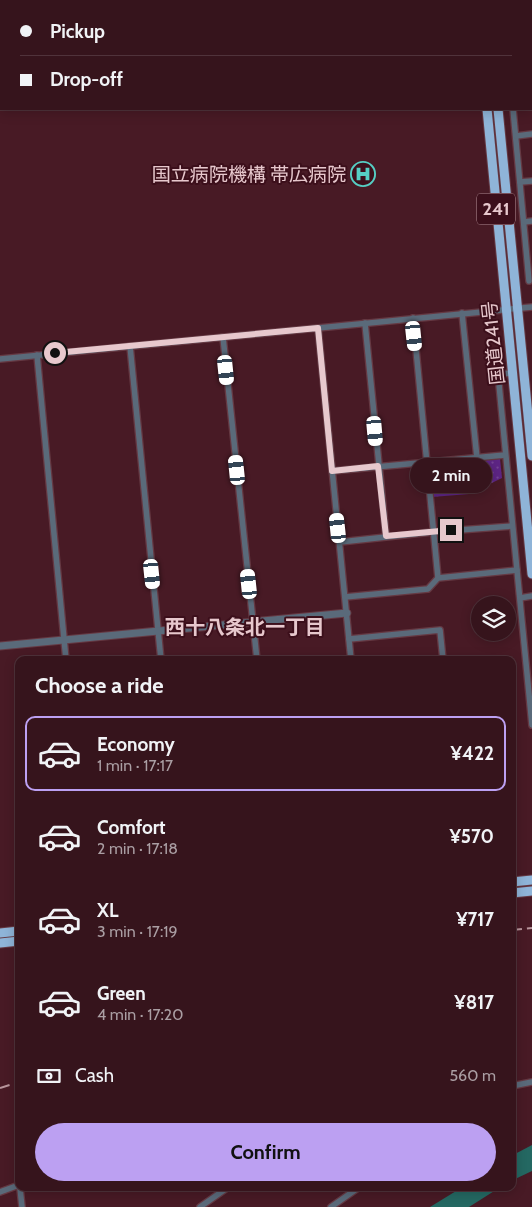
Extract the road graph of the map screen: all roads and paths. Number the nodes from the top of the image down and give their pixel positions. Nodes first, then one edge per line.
1 (487, 110) edge
2 (498, 110) edge
3 (513, 110) edge
4 (532, 134) edge
5 (516, 136) junction
6 (532, 181) edge
7 (520, 182) junction
8 (532, 221) edge
9 (524, 222) junction
10 (526, 246) junction
11 (512, 248) junction
12 (530, 263) edge
13 (530, 281) dead end
14 (532, 307) edge
15 (517, 308) junction
16 (506, 309) junction
17 (462, 313) junction
18 (413, 318) junction
19 (365, 323) junction
20 (318, 328) junction
21 (223, 337) junction
22 (130, 346) junction
23 (36, 355) junction
24 (0, 359) edge
25 (512, 373) junction
26 (505, 455) junction
27 (532, 456) edge
28 (477, 458) junction
29 (426, 462) junction
30 (378, 466) junction
31 (332, 471) junction
32 (512, 526) junction
33 (432, 532) junction
34 (386, 536) junction
35 (340, 542) junction
36 (517, 570) junction
37 (532, 574) edge
38 (438, 578) junction
39 (532, 596) edge
40 (345, 597) junction
41 (520, 598) junction
42 (347, 613) junction
43 (253, 622) junction
44 (158, 631) junction
45 (349, 639) junction
46 (64, 640) junction
47 (0, 646) edge
48 (66, 656) edge
49 (161, 656) edge
50 (257, 656) edge
51 (351, 656) edge
52 (443, 656) edge
53 (532, 725) edge
54 (532, 880) edge
55 (516, 882) edge
56 (532, 891) edge
57 (516, 893) edge
58 (15, 931) edge
59 (0, 933) edge
60 (15, 941) edge
61 (0, 943) edge
62 (532, 1082) edge
63 (516, 1085) edge
64 (15, 1187) edge
65 (20, 1191) edge
66 (223, 1191) edge
67 (354, 1191) edge
68 (0, 1192) edge
69 (22, 1207) edge
70 (200, 1207) edge
71 (331, 1207) edge

1 - 16 highway, 国道241号 / 241
2 - 11 highway, 241
3 - 5 street
4 - 5 street
5 - 7 street
6 - 7 street
7 - 9 street
8 - 9 street
9 - 10 street
10 - 11 street
10 - 12 street
11 - 15 highway, 241
12 - 13 street
14 - 15 street
15 - 16 street
15 - 27 highway, 241
16 - 17 street
16 - 25 highway, 国道241号 / 241
17 - 18 street
17 - 28 street
18 - 19 street
18 - 29 street
19 - 20 street
19 - 30 street
20 - 21 street
20 - 31 street
21 - 22 street
21 - 43 street
22 - 23 street
22 - 44 street
23 - 24 street
23 - 46 street
25 - 26 street
25 - 37 highway, 国道241号 / 241
26 - 28 street
26 - 32 street
28 - 29 street
29 - 30 street
29 - 33 street
30 - 31 street
30 - 34 street
31 - 35 street
32 - 33 street
32 - 36 street
33 - 34 street
33 - 38 street
34 - 35 street
35 - 40 street
36 - 38 street
36 - 41 street
38 - 40 street
39 - 41 street
40 - 42 street
41 - 53 street
42 - 43 street
42 - 45 street
43 - 44 street
43 - 50 street
44 - 46 street
44 - 49 street
45 - 51 street
45 - 52 street
46 - 47 street
46 - 48 street
54 - 55 highway
56 - 57 highway
58 - 59 highway
60 - 61 highway
62 - 63 street
64 - 68 street
65 - 69 street
66 - 70 street
67 - 71 street

